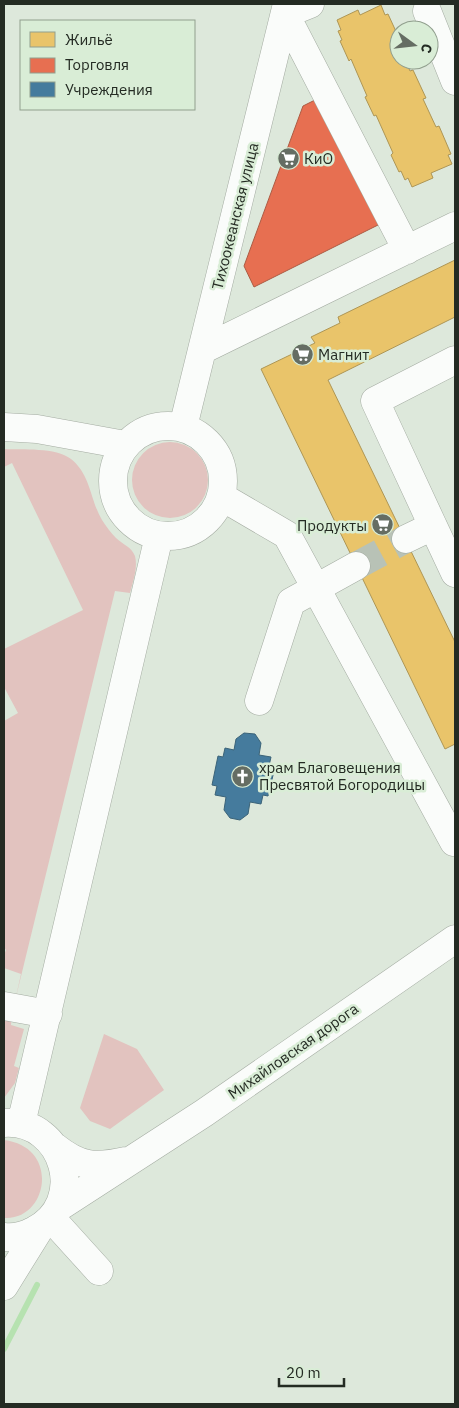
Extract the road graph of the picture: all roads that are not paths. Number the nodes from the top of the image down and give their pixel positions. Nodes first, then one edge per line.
1 (310, 4) edge
2 (432, 6) edge
3 (286, 9) edge
4 (455, 81) edge
5 (455, 226) edge
6 (407, 250) junction
7 (202, 350) junction
8 (455, 360) edge
9 (4, 427) edge
10 (183, 427) junction
11 (126, 445) junction
12 (222, 497) junction
13 (433, 526) junction
14 (159, 536) junction
15 (406, 539) tunnel mouth
16 (356, 566) tunnel mouth
17 (455, 573) edge
18 (315, 587) junction
19 (259, 701) dead end
20 (446, 807) edge
21 (454, 842) edge
22 (455, 939) edge
23 (4, 1006) edge
24 (48, 1014) junction
25 (13, 1123) edge
26 (55, 1147) junction
27 (130, 1161) junction
28 (50, 1218) junction
29 (4, 1237) edge
30 (100, 1271) dead end
31 (4, 1286) edge

1 - 3 street
2 - 4 street
3 - 6 street
3 - 7 street, Тихоокеанская улица
5 - 6 street
6 - 7 street
7 - 10 street, Тихоокеанская улица
8 - 13 street
9 - 11 street
10 - 11 street
10 - 12 street
11 - 14 street
12 - 14 street
12 - 18 street
13 - 15 street
13 - 17 street
14 - 24 street
16 - 18 street
18 - 19 street
18 - 20 street
20 - 21 street
22 - 27 street, Михайловская дорога
23 - 24 street
24 - 25 street
25 - 26 street, Михайловская дорога
26 - 27 street, Михайловская дорога
26 - 28 street
27 - 28 street, Михайловская дорога
28 - 29 street
28 - 30 street
28 - 31 street, Михайловская дорога

